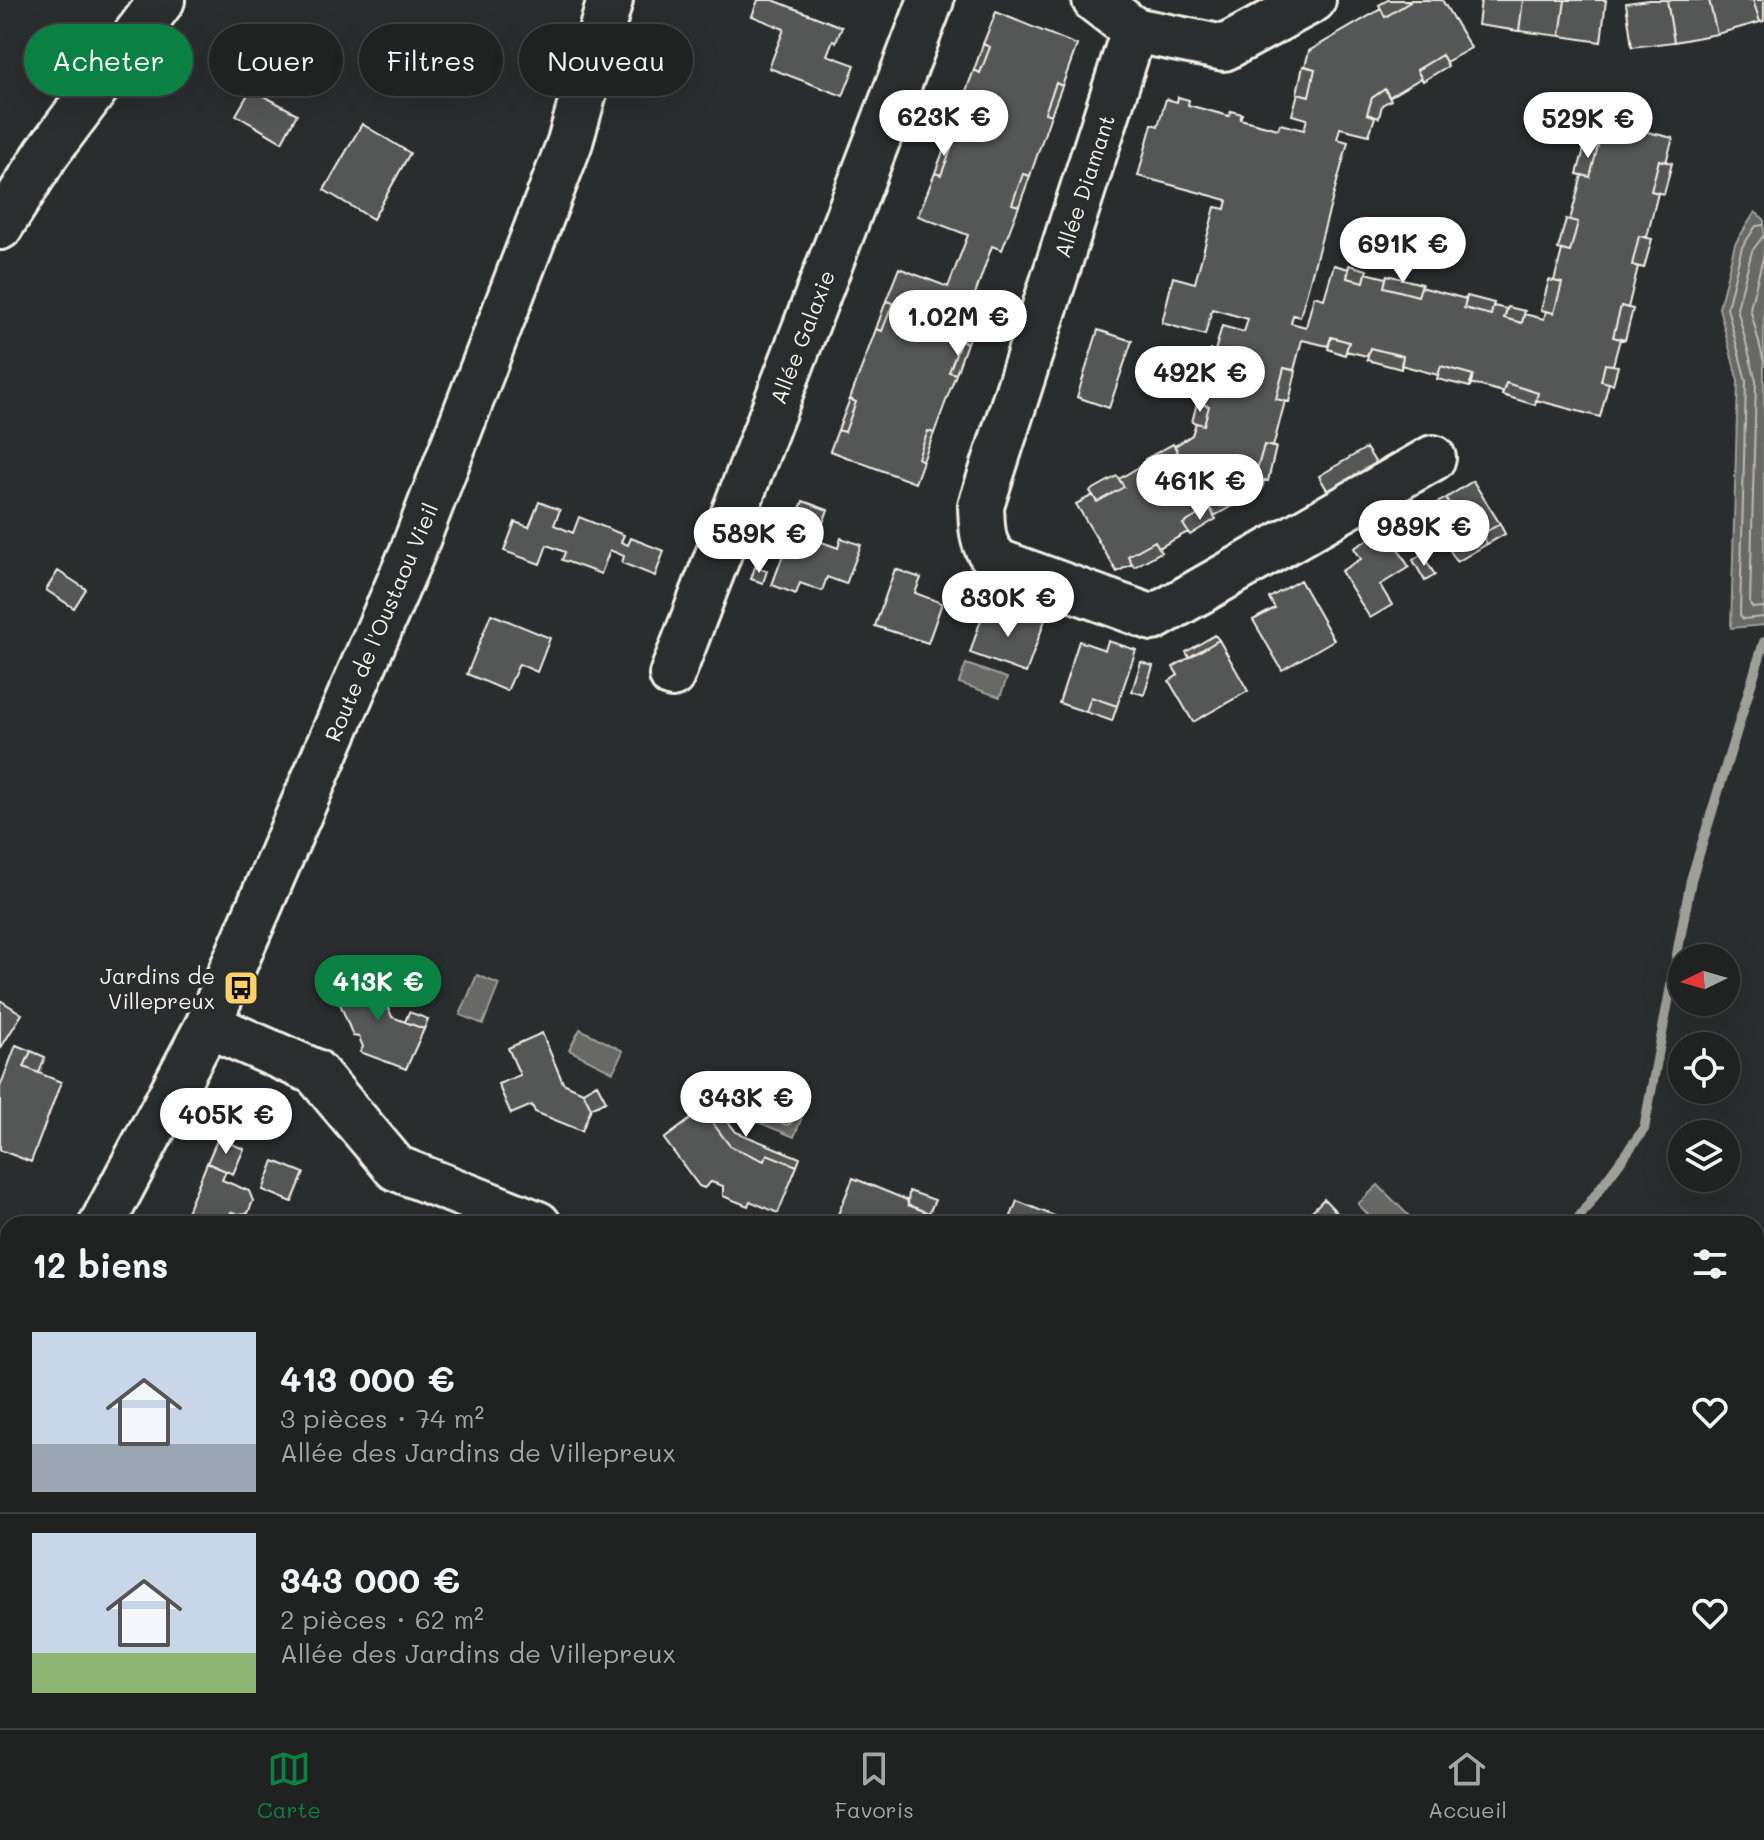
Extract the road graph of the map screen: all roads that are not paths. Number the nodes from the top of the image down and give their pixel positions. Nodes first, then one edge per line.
1 (162, 0) edge
2 (610, 0) edge
3 (931, 0) edge
4 (1095, 0) edge
5 (1313, 0) edge
6 (1134, 30) junction
7 (0, 227) edge
8 (1433, 458) dead end
9 (672, 675) dead end
10 (208, 1025) junction
11 (106, 1216) edge
12 (518, 1216) edge

1 - 7 street
2 - 10 street, Route de l'Oustaou Vieil
3 - 9 street, Allée Galaxie
4 - 6 street
5 - 6 street
6 - 8 street, Allée Diamant
10 - 11 street, Route de l'Oustaou Vieil
10 - 12 street

